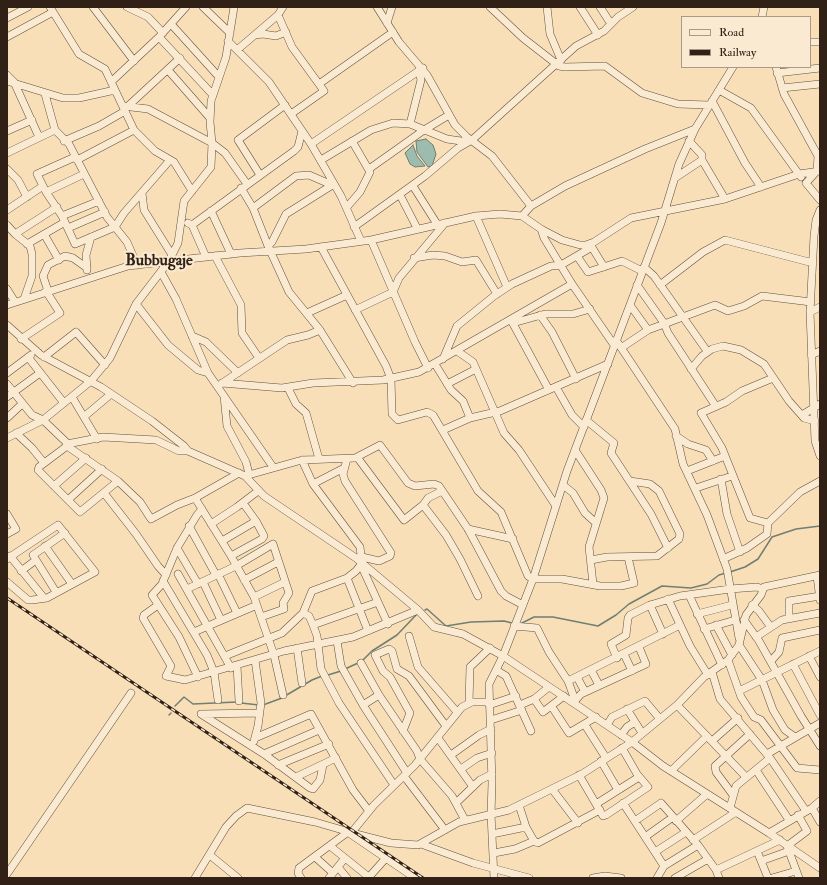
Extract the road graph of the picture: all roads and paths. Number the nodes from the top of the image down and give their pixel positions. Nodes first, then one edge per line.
1 (28, 7) edge
2 (93, 7) edge
3 (186, 7) edge
4 (283, 7) edge
5 (377, 7) edge
6 (392, 7) edge
7 (490, 7) edge
8 (547, 7) edge
9 (580, 7) edge
10 (600, 7) edge
11 (633, 7) edge
12 (764, 7) edge
13 (132, 8) edge
14 (208, 8) edge
15 (232, 8) edge
16 (52, 10) edge
17 (278, 14) junction
18 (763, 16) edge
19 (7, 18) edge
20 (387, 23) junction
21 (171, 24) junction
22 (612, 24) junction
23 (286, 32) junction
24 (393, 32) junction
25 (230, 33) junction
26 (161, 35) junction
27 (255, 35) junction
28 (598, 35) junction
29 (7, 38) edge
30 (228, 41) junction
31 (237, 50) junction
32 (180, 58) junction
33 (134, 61) junction
34 (559, 62) junction
35 (732, 68) edge
36 (820, 68) edge
37 (421, 69) junction
38 (168, 70) junction
39 (777, 70) edge
40 (7, 75) edge
41 (219, 77) junction
42 (10, 82) edge
43 (111, 82) junction
44 (319, 84) junction
45 (820, 84) edge
46 (782, 88) junction
47 (115, 90) junction
48 (719, 90) junction
49 (45, 94) junction
50 (213, 95) junction
51 (710, 103) junction
52 (285, 105) junction
53 (125, 108) junction
54 (291, 114) junction
55 (449, 115) junction
56 (210, 118) junction
57 (32, 120) junction
58 (410, 124) junction
59 (695, 129) junction
60 (55, 130) junction
61 (134, 130) junction
62 (424, 130) junction
63 (7, 131) edge
64 (302, 131) junction
65 (39, 137) junction
66 (64, 141) junction
67 (352, 141) junction
68 (470, 141) junction
69 (689, 141) junction
70 (212, 143) junction
71 (311, 144) junction
72 (7, 153) edge
73 (76, 159) junction
74 (170, 160) junction
75 (321, 160) junction
76 (702, 160) junction
77 (7, 169) edge
78 (370, 169) junction
79 (819, 171) edge
80 (84, 174) junction
81 (799, 174) junction
82 (260, 175) junction
83 (675, 178) junction
84 (806, 183) junction
85 (333, 184) junction
86 (244, 186) junction
87 (413, 186) junction
88 (761, 187) junction
89 (45, 189) junction
90 (192, 191) junction
91 (142, 193) junction
92 (27, 196) junction
93 (400, 196) junction
94 (725, 199) junction
95 (820, 200) edge
96 (99, 201) junction
97 (531, 206) junction
98 (56, 207) junction
99 (347, 207) junction
100 (253, 208) junction
101 (7, 210) edge
102 (820, 210) edge
103 (211, 211) junction
104 (105, 212) junction
105 (664, 213) junction
106 (476, 216) junction
107 (522, 216) junction
108 (182, 219) junction
109 (65, 222) junction
110 (445, 222) junction
111 (436, 224) junction
112 (7, 225) edge
113 (192, 225) junction
114 (115, 227) junction
115 (354, 227) junction
116 (417, 228) junction
117 (541, 229) junction
118 (15, 234) junction
119 (44, 234) junction
120 (91, 237) junction
121 (817, 237) edge
122 (372, 240) junction
123 (361, 241) junction
124 (27, 244) junction
125 (591, 245) junction
126 (321, 246) junction
127 (269, 249) junction
128 (231, 254) junction
129 (215, 256) junction
130 (577, 256) junction
131 (206, 257) junction
132 (171, 258) junction
133 (414, 258) junction
134 (58, 260) junction
135 (813, 263) junction
136 (137, 265) junction
137 (561, 265) junction
138 (604, 267) junction
139 (87, 268) junction
140 (643, 269) junction
141 (161, 272) junction
142 (89, 279) junction
143 (572, 284) junction
144 (637, 285) junction
145 (660, 285) junction
146 (507, 287) junction
147 (7, 289) edge
148 (47, 291) junction
149 (393, 292) junction
150 (497, 294) junction
151 (347, 295) junction
152 (24, 299) junction
153 (15, 302) junction
154 (811, 302) junction
155 (136, 304) junction
156 (7, 305) edge
157 (630, 305) junction
158 (820, 307) edge
159 (590, 309) junction
160 (355, 310) junction
161 (810, 312) junction
162 (307, 314) junction
163 (540, 315) junction
164 (684, 317) junction
165 (512, 321) junction
166 (664, 323) junction
167 (7, 325) edge
168 (320, 330) junction
169 (648, 330) junction
170 (192, 336) junction
171 (22, 339) junction
172 (617, 344) junction
173 (820, 350) edge
174 (457, 351) junction
175 (708, 351) junction
176 (36, 352) junction
177 (811, 355) junction
178 (28, 357) junction
179 (44, 357) junction
180 (259, 358) junction
181 (443, 359) junction
182 (608, 364) junction
183 (105, 365) junction
184 (432, 366) junction
185 (476, 369) junction
186 (691, 369) junction
187 (7, 373) edge
188 (40, 373) junction
189 (208, 373) junction
190 (238, 373) junction
191 (773, 378) junction
192 (391, 379) junction
193 (576, 379) junction
194 (91, 381) junction
195 (353, 383) junction
196 (7, 384) edge
197 (220, 384) junction
198 (447, 384) junction
199 (556, 387) junction
200 (288, 388) junction
201 (549, 390) junction
202 (111, 394) junction
203 (224, 395) junction
204 (10, 396) edge
205 (72, 397) junction
206 (64, 403) junction
207 (22, 404) junction
208 (715, 405) junction
209 (817, 406) edge
210 (494, 413) junction
211 (802, 415) junction
212 (84, 416) junction
213 (7, 418) edge
214 (470, 418) junction
215 (43, 420) junction
216 (815, 422) junction
217 (585, 424) junction
218 (443, 430) junction
219 (10, 435) edge
220 (676, 436) junction
221 (97, 439) junction
222 (67, 445) junction
223 (575, 450) junction
224 (188, 451) junction
225 (726, 456) junction
226 (820, 456) edge
227 (357, 457) junction
228 (86, 458) junction
229 (319, 459) junction
230 (347, 459) junction
231 (302, 460) junction
232 (713, 461) junction
233 (44, 463) junction
234 (273, 467) junction
235 (344, 468) junction
236 (102, 469) junction
237 (687, 471) junction
238 (244, 474) junction
239 (732, 476) junction
240 (721, 479) junction
241 (118, 481) junction
242 (630, 481) junction
243 (820, 481) edge
244 (313, 484) junction
245 (563, 485) junction
246 (54, 486) junction
247 (696, 488) junction
248 (258, 490) junction
249 (442, 491) junction
250 (104, 493) junction
251 (195, 498) junction
252 (68, 500) junction
253 (243, 503) junction
254 (423, 506) junction
255 (556, 506) junction
256 (202, 509) junction
257 (7, 514) edge
258 (256, 520) junction
259 (596, 523) junction
260 (768, 523) junction
261 (211, 524) junction
262 (189, 526) junction
263 (468, 529) junction
264 (65, 533) junction
265 (7, 534) edge
266 (513, 539) junction
267 (222, 541) junction
268 (45, 546) junction
269 (177, 548) junction
270 (668, 548) junction
271 (740, 552) junction
272 (231, 556) junction
273 (628, 557) junction
274 (9, 558) edge
275 (724, 559) junction
276 (36, 560) junction
277 (591, 560) junction
278 (278, 562) junction
279 (362, 562) junction
280 (236, 566) junction
281 (21, 571) junction
282 (178, 574) dead end
283 (217, 575) junction
284 (819, 575) edge
285 (165, 578) junction
286 (347, 578) junction
287 (533, 579) junction
288 (244, 580) junction
289 (7, 582) edge
290 (285, 582) junction
291 (201, 583) junction
292 (72, 584) junction
293 (593, 584) junction
294 (186, 589) junction
295 (730, 589) junction
296 (763, 589) junction
297 (56, 592) junction
298 (689, 595) junction
299 (478, 596) dead end
300 (820, 596) edge
301 (254, 597) junction
302 (44, 598) junction
303 (668, 599) junction
304 (820, 600) edge
305 (378, 602) junction
306 (158, 605) junction
307 (257, 605) junction
308 (523, 605) junction
309 (650, 605) junction
310 (752, 605) junction
311 (732, 606) junction
312 (360, 610) junction
313 (418, 610) junction
314 (303, 612) junction
315 (237, 613) junction
316 (820, 613) edge
317 (697, 614) junction
318 (261, 617) junction
319 (789, 618) junction
320 (221, 620) junction
321 (735, 620) junction
322 (744, 620) junction
323 (388, 624) junction
324 (208, 625) junction
325 (313, 625) junction
326 (716, 625) junction
327 (514, 626) junction
328 (680, 626) junction
329 (770, 626) junction
330 (704, 628) junction
331 (820, 630) edge
332 (194, 632) junction
333 (368, 632) junction
334 (663, 634) junction
335 (408, 636) dead end
336 (756, 636) junction
337 (268, 638) junction
338 (338, 641) junction
339 (739, 643) junction
340 (318, 644) junction
341 (639, 647) junction
342 (297, 648) junction
343 (490, 648) junction
344 (820, 651) edge
345 (274, 655) junction
346 (225, 656) junction
347 (503, 656) junction
348 (621, 656) junction
349 (809, 656) junction
350 (730, 657) junction
351 (255, 660) junction
352 (771, 661) junction
353 (361, 663) dead end
354 (793, 664) junction
355 (722, 665) junction
356 (234, 667) junction
357 (496, 670) junction
358 (592, 670) junction
359 (632, 671) junction
360 (214, 672) junction
361 (778, 672) junction
362 (710, 673) junction
363 (198, 677) junction
364 (577, 677) junction
365 (820, 678) edge
366 (762, 680) junction
367 (568, 681) junction
368 (302, 683) dead end
369 (599, 686) junction
370 (549, 687) junction
371 (739, 691) junction
372 (585, 692) junction
373 (131, 693) dead end
374 (283, 695) dead end
375 (379, 696) junction
376 (516, 696) junction
377 (564, 696) junction
378 (534, 699) junction
379 (218, 700) dead end
380 (239, 701) dead end
381 (574, 701) junction
382 (469, 703) junction
383 (488, 703) junction
384 (363, 705) junction
385 (677, 705) junction
386 (521, 707) junction
387 (552, 707) junction
388 (627, 709) junction
389 (457, 712) junction
390 (260, 713) junction
391 (820, 715) edge
392 (596, 717) junction
393 (738, 718) junction
394 (660, 719) junction
395 (491, 720) junction
396 (635, 722) junction
397 (820, 724) edge
398 (585, 725) junction
399 (607, 725) junction
400 (446, 726) junction
401 (491, 729) junction
402 (809, 729) junction
403 (319, 730) junction
404 (403, 731) junction
405 (531, 732) dead end
406 (642, 733) junction
407 (621, 734) junction
408 (750, 734) junction
409 (795, 737) junction
410 (255, 738) junction
411 (438, 738) junction
412 (710, 739) junction
413 (632, 742) junction
414 (329, 744) junction
415 (251, 746) junction
416 (781, 746) junction
417 (820, 746) edge
418 (622, 748) junction
419 (492, 753) junction
420 (264, 754) junction
421 (726, 755) junction
422 (451, 756) junction
423 (769, 756) junction
424 (336, 758) junction
425 (420, 759) junction
426 (604, 760) junction
427 (278, 765) junction
428 (323, 765) junction
429 (461, 770) junction
430 (756, 770) junction
431 (820, 770) edge
432 (671, 771) junction
433 (405, 774) junction
434 (492, 774) junction
435 (579, 776) junction
436 (640, 777) junction
437 (746, 777) junction
438 (296, 778) junction
439 (394, 785) junction
440 (473, 787) junction
441 (552, 789) junction
442 (618, 790) junction
443 (707, 794) junction
444 (733, 795) junction
445 (820, 801) edge
446 (456, 803) junction
447 (624, 804) junction
448 (519, 805) junction
449 (598, 807) junction
450 (809, 809) junction
451 (733, 810) junction
452 (369, 811) junction
453 (491, 814) junction
454 (798, 815) junction
455 (674, 819) junction
456 (465, 820) junction
457 (788, 820) junction
458 (635, 821) junction
459 (820, 822) edge
460 (578, 823) junction
461 (526, 827) junction
462 (445, 830) junction
463 (350, 832) junction
464 (686, 832) junction
465 (769, 832) junction
466 (492, 834) junction
467 (645, 837) junction
468 (780, 840) junction
469 (534, 841) junction
470 (695, 843) junction
471 (421, 844) junction
472 (330, 846) junction
473 (788, 848) junction
474 (757, 851) junction
475 (655, 852) junction
476 (494, 854) junction
477 (210, 856) junction
478 (315, 857) junction
479 (345, 858) junction
480 (386, 858) junction
481 (708, 859) junction
482 (761, 861) junction
483 (664, 866) junction
484 (819, 866) edge
485 (493, 869) junction
486 (716, 870) junction
487 (333, 873) edge
488 (7, 874) edge
489 (797, 874) edge
490 (370, 877) edge
491 (612, 877) edge
492 (195, 878) edge
493 (238, 878) edge
494 (301, 878) edge
495 (347, 878) edge
496 (415, 878) edge
497 (494, 878) edge
498 (529, 878) edge
499 (593, 878) edge
500 (621, 878) edge
501 (657, 878) edge
502 (675, 878) edge
503 (719, 878) edge
504 (768, 878) edge
505 (772, 878) edge

1 - 19 street
2 - 33 street
3 - 21 street
4 - 17 street
5 - 20 street
6 - 20 street
7 - 34 street
8 - 34 street
9 - 28 street
10 - 22 street
11 - 22 street
12 - 18 street
13 - 26 street
14 - 25 street
15 - 25 street
16 - 29 street
16 - 43 street
17 - 23 street
17 - 27 street
20 - 24 street
21 - 26 street
21 - 41 street
22 - 28 street
23 - 27 street
23 - 44 street
24 - 37 street
24 - 44 street
25 - 30 street
26 - 32 street
26 - 33 street
27 - 31 street
28 - 34 street
30 - 31 street
30 - 41 street
31 - 52 street
32 - 38 street
32 - 50 street
33 - 43 street
34 - 51 street
34 - 68 street
35 - 48 street
36 - 39 street
37 - 55 street
37 - 58 street
37 - 71 street
38 - 53 street
38 - 56 street
39 - 46 street
40 - 42 street
41 - 50 street
42 - 49 street
42 - 57 street
43 - 47 street
44 - 54 street
45 - 46 street
46 - 79 street
47 - 49 street
47 - 53 street
48 - 51 street
48 - 81 street
49 - 60 street
50 - 56 street
51 - 59 street
51 - 88 street
52 - 54 street
52 - 82 street
53 - 61 street
53 - 66 street
53 - 70 street
54 - 64 street
55 - 62 street
55 - 68 street
56 - 70 street
57 - 63 street
57 - 65 street
58 - 62 street
58 - 67 street
59 - 69 street
59 - 97 street
60 - 65 street
60 - 66 street
61 - 73 street
61 - 74 street
62 - 68 street
62 - 78 street
64 - 71 street
64 - 82 street
65 - 72 street
66 - 73 street
67 - 75 street
67 - 78 street
68 - 87 street
68 - 97 street
69 - 76 street
69 - 83 street
70 - 86 street
70 - 90 street
71 - 75 street
73 - 80 street
73 - 89 street
74 - 90 street
74 - 91 street
75 - 85 street
76 - 83 street
76 - 94 street
77 - 92 street
78 - 99 street
79 - 81 street
79 - 84 street
80 - 89 street
80 - 96 street
81 - 84 street
81 - 88 street
82 - 86 street
83 - 105 street
84 - 95 street
85 - 99 street
85 - 100 street
85 - 127 street
86 - 100 street
86 - 103 street
87 - 93 street
87 - 111 street
88 - 94 street
89 - 92 street
89 - 98 street
90 - 108 street
91 - 114 street
91 - 132 street
92 - 101 street
93 - 115 street
93 - 116 street
94 - 105 street
96 - 104 street
96 - 109 street
97 - 107 street
98 - 109 street
98 - 118 street
99 - 115 street
100 - 127 street
102 - 121 street
103 - 113 street
103 - 128 street
104 - 109 street
104 - 114 street
105 - 125 street
105 - 140 street
106 - 107 street
106 - 110 street
106 - 146 street
107 - 117 street
108 - 113 street
108 - 132 street
109 - 119 street
109 - 120 street
110 - 111 street
110 - 133 street
111 - 116 street
112 - 118 street
113 - 131 street
114 - 120 street
114 - 136 street
115 - 123 street
116 - 122 street
117 - 125 street
117 - 137 street
118 - 124 street
119 - 124 street
119 - 134 street
120 - 139 street
121 - 135 street
122 - 123 street
122 - 149 street
123 - 126 street
124 - 152 street
125 - 130 street
125 - 138 street
126 - 127 street
126 - 151 street
127 - 128 street
127 - 162 street
128 - 129 street
129 - 131 street
129 - 180 street
130 - 137 street
130 - 138 street
131 - 132 street
132 - 136 street
132 - 141 street
133 - 149 street
133 - 150 street
134 - 139 street
134 - 148 street
135 - 145 street
135 - 154 street
136 - 142 street
137 - 143 street
137 - 146 street
138 - 140 street
139 - 142 street
140 - 144 street
140 - 145 street
141 - 155 street
141 - 170 street
142 - 148 street
143 - 159 street
143 - 165 street
144 - 157 street
144 - 166 street
145 - 164 street
146 - 150 street
147 - 153 street
148 - 152 street
148 - 171 street
149 - 160 street
149 - 184 street
150 - 181 street
151 - 160 street
151 - 162 street
152 - 153 street
153 - 156 street
154 - 161 street
154 - 164 street
155 - 183 street
155 - 189 street
157 - 169 street
157 - 172 street
158 - 161 street
159 - 163 street
159 - 172 street
160 - 192 street
161 - 177 street
162 - 168 street
163 - 165 street
163 - 193 street
164 - 166 street
164 - 175 street
165 - 174 street
165 - 201 street
166 - 169 street
166 - 186 street
167 - 171 street
168 - 180 street
168 - 195 street
169 - 172 street
170 - 189 street
170 - 190 street
171 - 176 street
172 - 182 street
172 - 220 street
173 - 177 street
174 - 181 street
174 - 185 street
175 - 186 street
175 - 191 street
176 - 178 street
176 - 179 street
177 - 209 street
178 - 187 street
178 - 188 street
179 - 183 street
179 - 194 street
180 - 190 street
181 - 184 street
182 - 193 street
182 - 217 street
183 - 194 street
184 - 192 street
184 - 198 street
185 - 198 street
185 - 210 street
186 - 208 street
188 - 204 street
188 - 206 street
189 - 197 street
190 - 197 street
191 - 208 street
191 - 211 street
192 - 195 street
192 - 218 street
193 - 199 street
194 - 202 street
194 - 205 street
195 - 200 street
196 - 204 street
197 - 200 street
197 - 203 street
198 - 214 street
199 - 201 street
199 - 217 street
200 - 229 street
201 - 210 street
202 - 212 street
202 - 224 street
203 - 234 street
203 - 238 street
204 - 207 street
205 - 206 street
205 - 212 street
206 - 215 street
207 - 213 street
207 - 215 street
208 - 225 street
209 - 211 street
209 - 216 street
210 - 214 street
210 - 255 street
211 - 216 street
212 - 221 street
214 - 218 street
215 - 219 street
215 - 222 street
216 - 226 street
217 - 223 street
217 - 242 street
218 - 266 street
219 - 233 street
220 - 232 street
220 - 237 street
221 - 222 street
221 - 224 street
222 - 228 street
222 - 233 street
223 - 245 street
223 - 259 street
224 - 238 street
225 - 232 street
225 - 239 street
227 - 230 street
227 - 249 street
227 - 254 street
228 - 236 street
228 - 246 street
229 - 230 street
229 - 231 street
230 - 235 street
231 - 234 street
231 - 244 street
232 - 237 street
233 - 246 street
234 - 238 street
235 - 244 street
235 - 279 street
236 - 241 street
236 - 252 street
237 - 247 street
238 - 248 street
238 - 251 street
239 - 240 street
239 - 260 street
240 - 247 street
240 - 271 street
241 - 250 street
241 - 251 street
242 - 270 street
242 - 270 street
243 - 260 street
244 - 279 street
245 - 255 street
245 - 259 street
246 - 252 street
247 - 275 street
248 - 253 street
248 - 279 street
249 - 254 street
249 - 263 street
250 - 252 street
250 - 285 street
251 - 256 street
253 - 258 street
253 - 261 street
254 - 299 street
255 - 287 street
256 - 261 street
256 - 262 street
257 - 265 street
258 - 267 street
258 - 272 street
259 - 277 street
260 - 271 street
261 - 267 street
262 - 269 street
262 - 283 street
263 - 266 street
263 - 308 street
264 - 268 street
264 - 274 street
264 - 292 street
266 - 287 street
267 - 272 street
268 - 276 street
268 - 292 street
269 - 285 street
269 - 291 street
270 - 273 street
271 - 275 street
272 - 280 street
273 - 277 street
273 - 293 street
274 - 281 street
275 - 295 street
276 - 281 street
276 - 297 street
277 - 293 street
278 - 280 street
278 - 288 street
278 - 290 street
279 - 286 street
279 - 305 street
279 - 313 street
280 - 283 street
280 - 288 street
281 - 302 street
282 - 294 street
283 - 291 street
283 - 315 street
284 - 296 street
284 - 300 street
285 - 306 street
285 - 332 street
286 - 312 street
286 - 314 street
287 - 293 street
287 - 308 street
288 - 301 street
289 - 302 street
290 - 301 street
290 - 318 street
291 - 294 street
291 - 320 street
292 - 297 street
294 - 324 street
295 - 296 street
295 - 298 street
295 - 311 street
296 - 310 street
297 - 302 street
298 - 303 street
298 - 317 street
300 - 304 street
300 - 319 street
301 - 307 street
303 - 309 street
303 - 328 street
305 - 312 street
305 - 323 street
306 - 363 street
306 - 363 street
307 - 315 street
307 - 318 street
308 - 327 street
309 - 334 street
309 - 348 street
310 - 322 street
310 - 329 street
311 - 317 street
311 - 321 street
312 - 325 street
312 - 333 street
313 - 323 street
313 - 343 street
314 - 325 street
314 - 337 street
315 - 320 street
316 - 319 street
317 - 330 street
318 - 337 street
319 - 329 street
320 - 324 street
321 - 326 street
321 - 339 street
322 - 336 street
322 - 339 street
323 - 333 street
324 - 332 street
324 - 346 street
325 - 340 street
326 - 330 street
326 - 350 street
327 - 347 street
327 - 367 street
328 - 334 street
328 - 362 street
329 - 336 street
330 - 355 street
331 - 352 street
332 - 360 street
333 - 338 street
334 - 341 street
335 - 389 street
336 - 352 street
337 - 345 street
337 - 346 street
338 - 340 street
338 - 384 street
339 - 350 street
339 - 366 street
340 - 342 street
340 - 439 street
341 - 348 street
341 - 359 street
342 - 345 street
342 - 368 street
343 - 347 street
343 - 382 street
344 - 349 street
345 - 351 street
345 - 374 street
346 - 356 street
347 - 357 street
347 - 370 street
348 - 358 street
348 - 359 street
349 - 354 street
349 - 365 street
350 - 355 street
350 - 371 street
351 - 356 street
351 - 390 street
352 - 361 street
353 - 375 street
354 - 361 street
354 - 391 street
355 - 362 street
356 - 360 street
356 - 380 street
357 - 376 street
357 - 383 street
358 - 364 street
358 - 369 street
359 - 369 street
360 - 363 street
360 - 379 street
361 - 366 street
361 - 402 street
362 - 385 street
362 - 393 street
364 - 367 street
364 - 372 street
366 - 371 street
366 - 409 street
367 - 381 street
369 - 372 street
370 - 377 street
370 - 378 street
371 - 416 street
372 - 381 street
373 - 488 street
375 - 384 street
375 - 404 street
376 - 383 street
376 - 386 street
377 - 381 street
377 - 387 street
378 - 386 street
378 - 387 street
381 - 392 street
382 - 383 street
382 - 389 street
383 - 395 street
384 - 433 street
385 - 394 street
385 - 412 street
386 - 395 street
386 - 405 street
387 - 398 street
388 - 394 street
388 - 396 street
388 - 399 street
389 - 400 street
390 - 410 street
390 - 415 street
392 - 398 street
392 - 399 street
393 - 408 street
393 - 412 street
394 - 406 street
395 - 401 street
396 - 406 street
396 - 407 street
397 - 402 street
398 - 426 street
399 - 407 street
400 - 404 street
400 - 411 street
401 - 419 street
401 - 422 street
402 - 409 street
402 - 417 street
403 - 410 street
403 - 414 street
403 - 420 street
404 - 425 street
406 - 413 street
407 - 413 street
408 - 421 street
408 - 423 street
409 - 416 street
410 - 415 street
411 - 422 street
411 - 425 street
412 - 421 street
412 - 432 street
413 - 418 street
413 - 432 street
414 - 424 street
414 - 427 street
415 - 420 street
416 - 423 street
416 - 431 street
418 - 426 street
418 - 436 street
419 - 429 street
419 - 434 street
420 - 427 street
421 - 437 street
421 - 444 street
422 - 429 street
423 - 430 street
423 - 450 street
424 - 428 street
424 - 452 street
425 - 433 street
425 - 446 street
426 - 435 street
426 - 442 street
427 - 438 street
428 - 438 street
428 - 438 street
429 - 440 street
430 - 437 street
430 - 457 street
432 - 443 street
433 - 439 street
433 - 462 street
434 - 440 street
434 - 453 street
435 - 441 street
435 - 449 street
436 - 442 street
436 - 447 street
437 - 444 street
439 - 452 street
440 - 446 street
441 - 448 street
441 - 460 street
442 - 449 street
443 - 451 street
443 - 455 street
444 - 451 street
445 - 450 street
446 - 456 street
447 - 449 street
447 - 458 street
448 - 453 street
448 - 461 street
449 - 460 street
450 - 454 street
450 - 459 street
451 - 465 street
451 - 470 street
452 - 463 street
453 - 456 street
453 - 466 street
454 - 457 street
454 - 473 street
455 - 458 street
455 - 464 street
455 - 467 street
456 - 462 street
457 - 465 street
458 - 467 street
460 - 469 street
461 - 466 street
461 - 469 street
462 - 471 street
463 - 471 street
463 - 472 street
463 - 477 street
463 - 480 street
464 - 470 street
464 - 475 street
465 - 468 street
466 - 476 street
467 - 475 street
468 - 473 street
468 - 474 street
469 - 476 street
470 - 481 street
470 - 483 street
471 - 485 street
472 - 478 street
472 - 479 street
473 - 482 street
473 - 484 street
473 - 489 street
474 - 482 street
474 - 486 street
475 - 483 street
476 - 485 street
477 - 492 street
477 - 493 street
478 - 487 street
478 - 494 street
479 - 487 street
479 - 490 street
480 - 490 street
480 - 496 street
481 - 486 street
481 - 502 street
482 - 504 street
483 - 501 street
485 - 497 street
485 - 498 street
486 - 503 street
487 - 495 street
489 - 505 street
491 - 499 street
491 - 500 street

